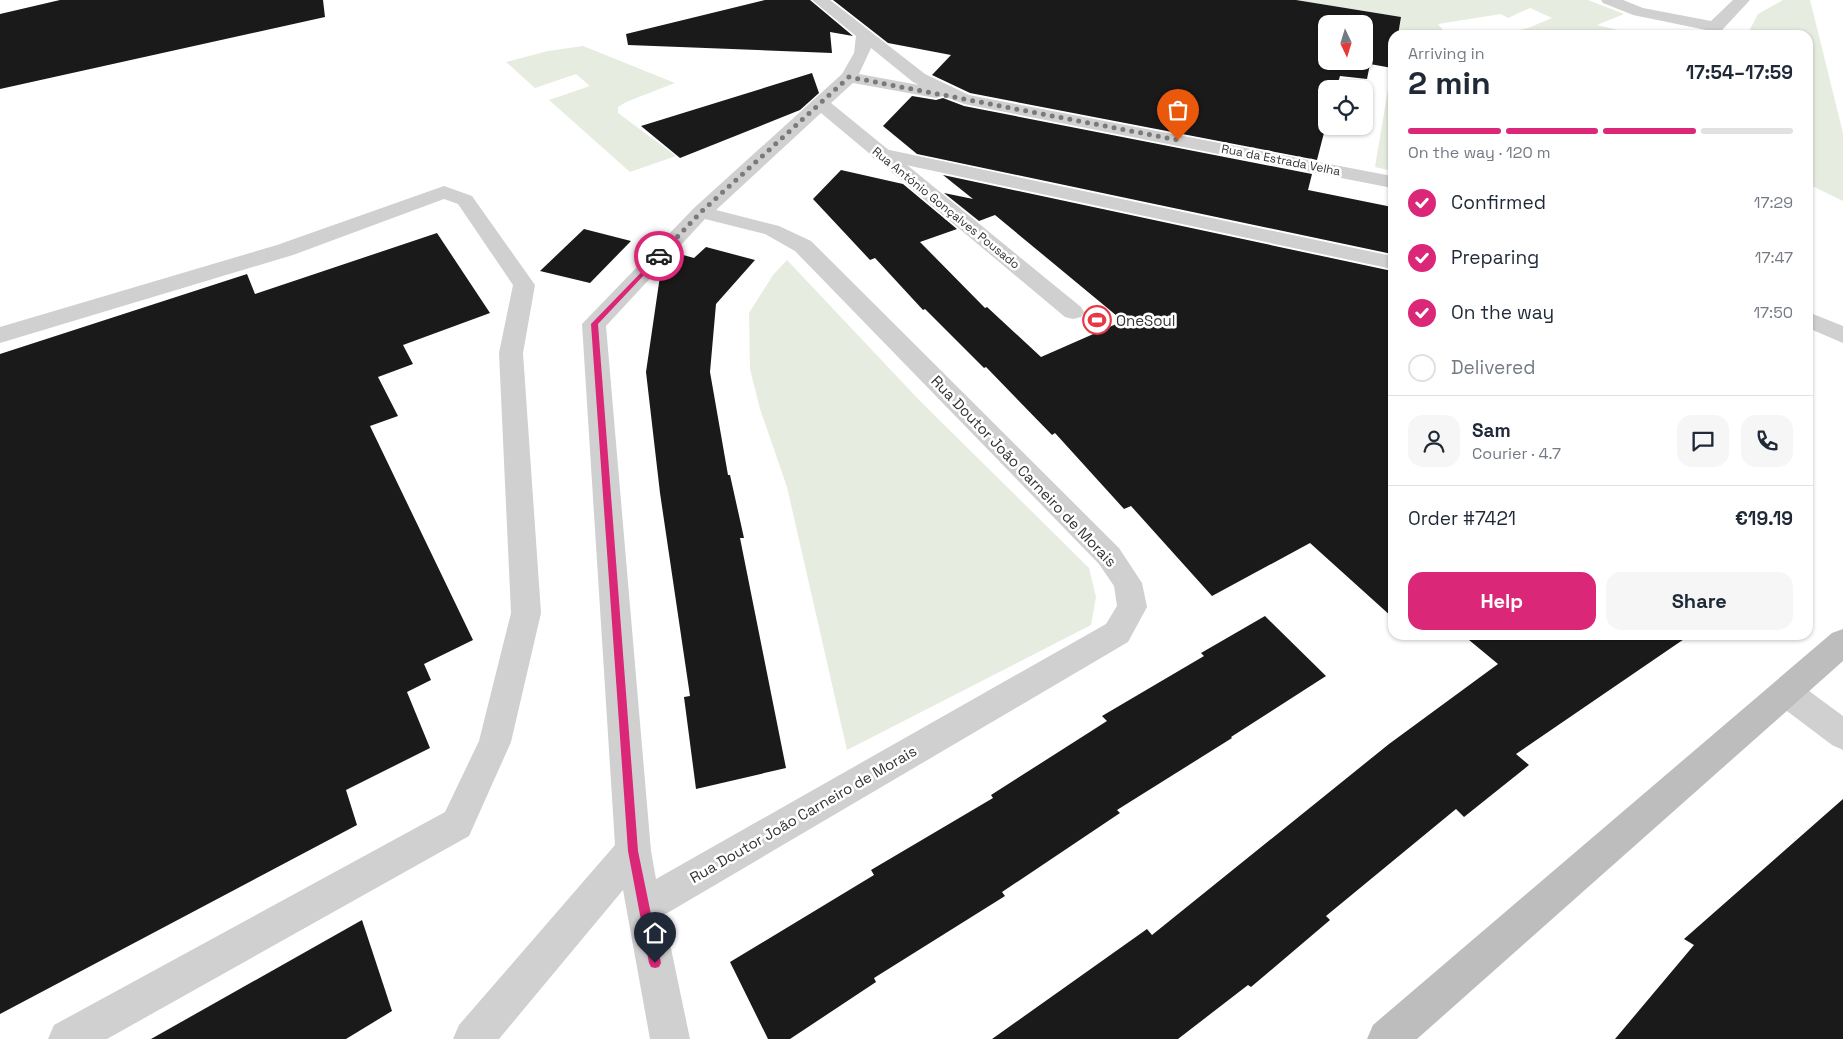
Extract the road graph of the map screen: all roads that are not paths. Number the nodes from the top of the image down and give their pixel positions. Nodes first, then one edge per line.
1 (820, 0) edge
2 (1609, 0) edge
3 (1742, 0) edge
4 (1709, 30) edge
5 (1714, 30) edge
6 (864, 36) junction
7 (849, 77) junction
8 (964, 99) junction
9 (820, 103) junction
10 (880, 154) junction
11 (1388, 181) edge
12 (701, 212) junction
13 (1388, 262) edge
14 (1073, 312) dead end
15 (1813, 321) edge
16 (0, 335) edge
17 (1843, 335) edge
18 (1843, 642) edge
19 (1786, 692) junction
20 (1843, 735) edge
21 (633, 851) junction
22 (644, 906) junction
23 (68, 1039) edge
24 (473, 1039) edge
25 (670, 1039) edge
26 (1387, 1039) edge

1 - 6 street, Rua da Estrada Velha
2 - 4 street
3 - 5 street
6 - 7 street
6 - 8 street, Rua da Estrada Velha
7 - 8 street, Rua da Estrada Velha
7 - 9 street
8 - 11 street, Rua da Estrada Velha
9 - 10 street, Rua António Gonçalves Pousado
9 - 12 street
10 - 13 street
10 - 14 street, Rua António Gonçalves Pousado
12 - 21 street
12 - 22 street, Rua Doutor João Carneiro de Morais
15 - 17 street
16 - 23 street
18 - 19 main road
19 - 20 street
19 - 26 main road
21 - 22 street
21 - 24 street
22 - 25 street

